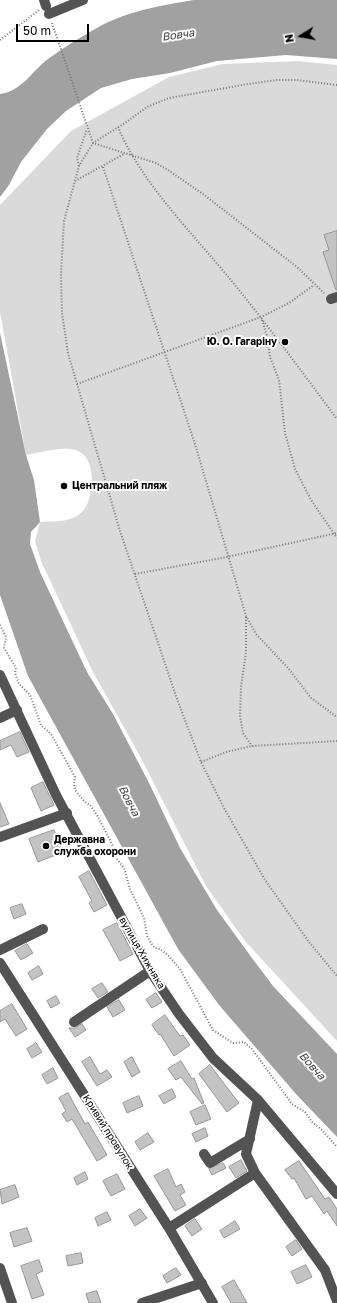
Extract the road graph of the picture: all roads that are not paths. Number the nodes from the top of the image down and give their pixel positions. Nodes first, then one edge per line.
1 (83, 0) edge
2 (46, 7) edge
3 (0, 676) edge
4 (17, 710) junction
5 (0, 718) edge
6 (66, 813) junction
7 (0, 837) edge
8 (42, 929) dead end
9 (0, 950) edge
10 (0, 963) edge
11 (150, 971) junction
12 (74, 1022) dead end
13 (258, 1100) junction
14 (250, 1139) junction
15 (204, 1154) dead end
16 (255, 1173) junction
17 (337, 1194) edge
18 (169, 1228) junction
19 (0, 1268) edge
20 (202, 1283) junction
21 (337, 1301) edge
22 (12, 1303) edge
23 (142, 1303) edge
24 (214, 1303) edge

1 - 2 street
3 - 4 street, вулиця Хижняка
4 - 5 street
4 - 6 street, вулиця Хижняка
6 - 7 street
6 - 11 street, вулиця Хижняка
8 - 9 street
10 - 18 street, Кривий провулок
11 - 12 street
11 - 13 street, вулиця Хижняка
13 - 14 street
13 - 17 street, вулиця Хижняка
14 - 15 street
14 - 16 street
16 - 18 street
16 - 21 street
18 - 20 street, Кривий провулок
19 - 22 street
20 - 23 street
20 - 24 street, Кривий провулок

